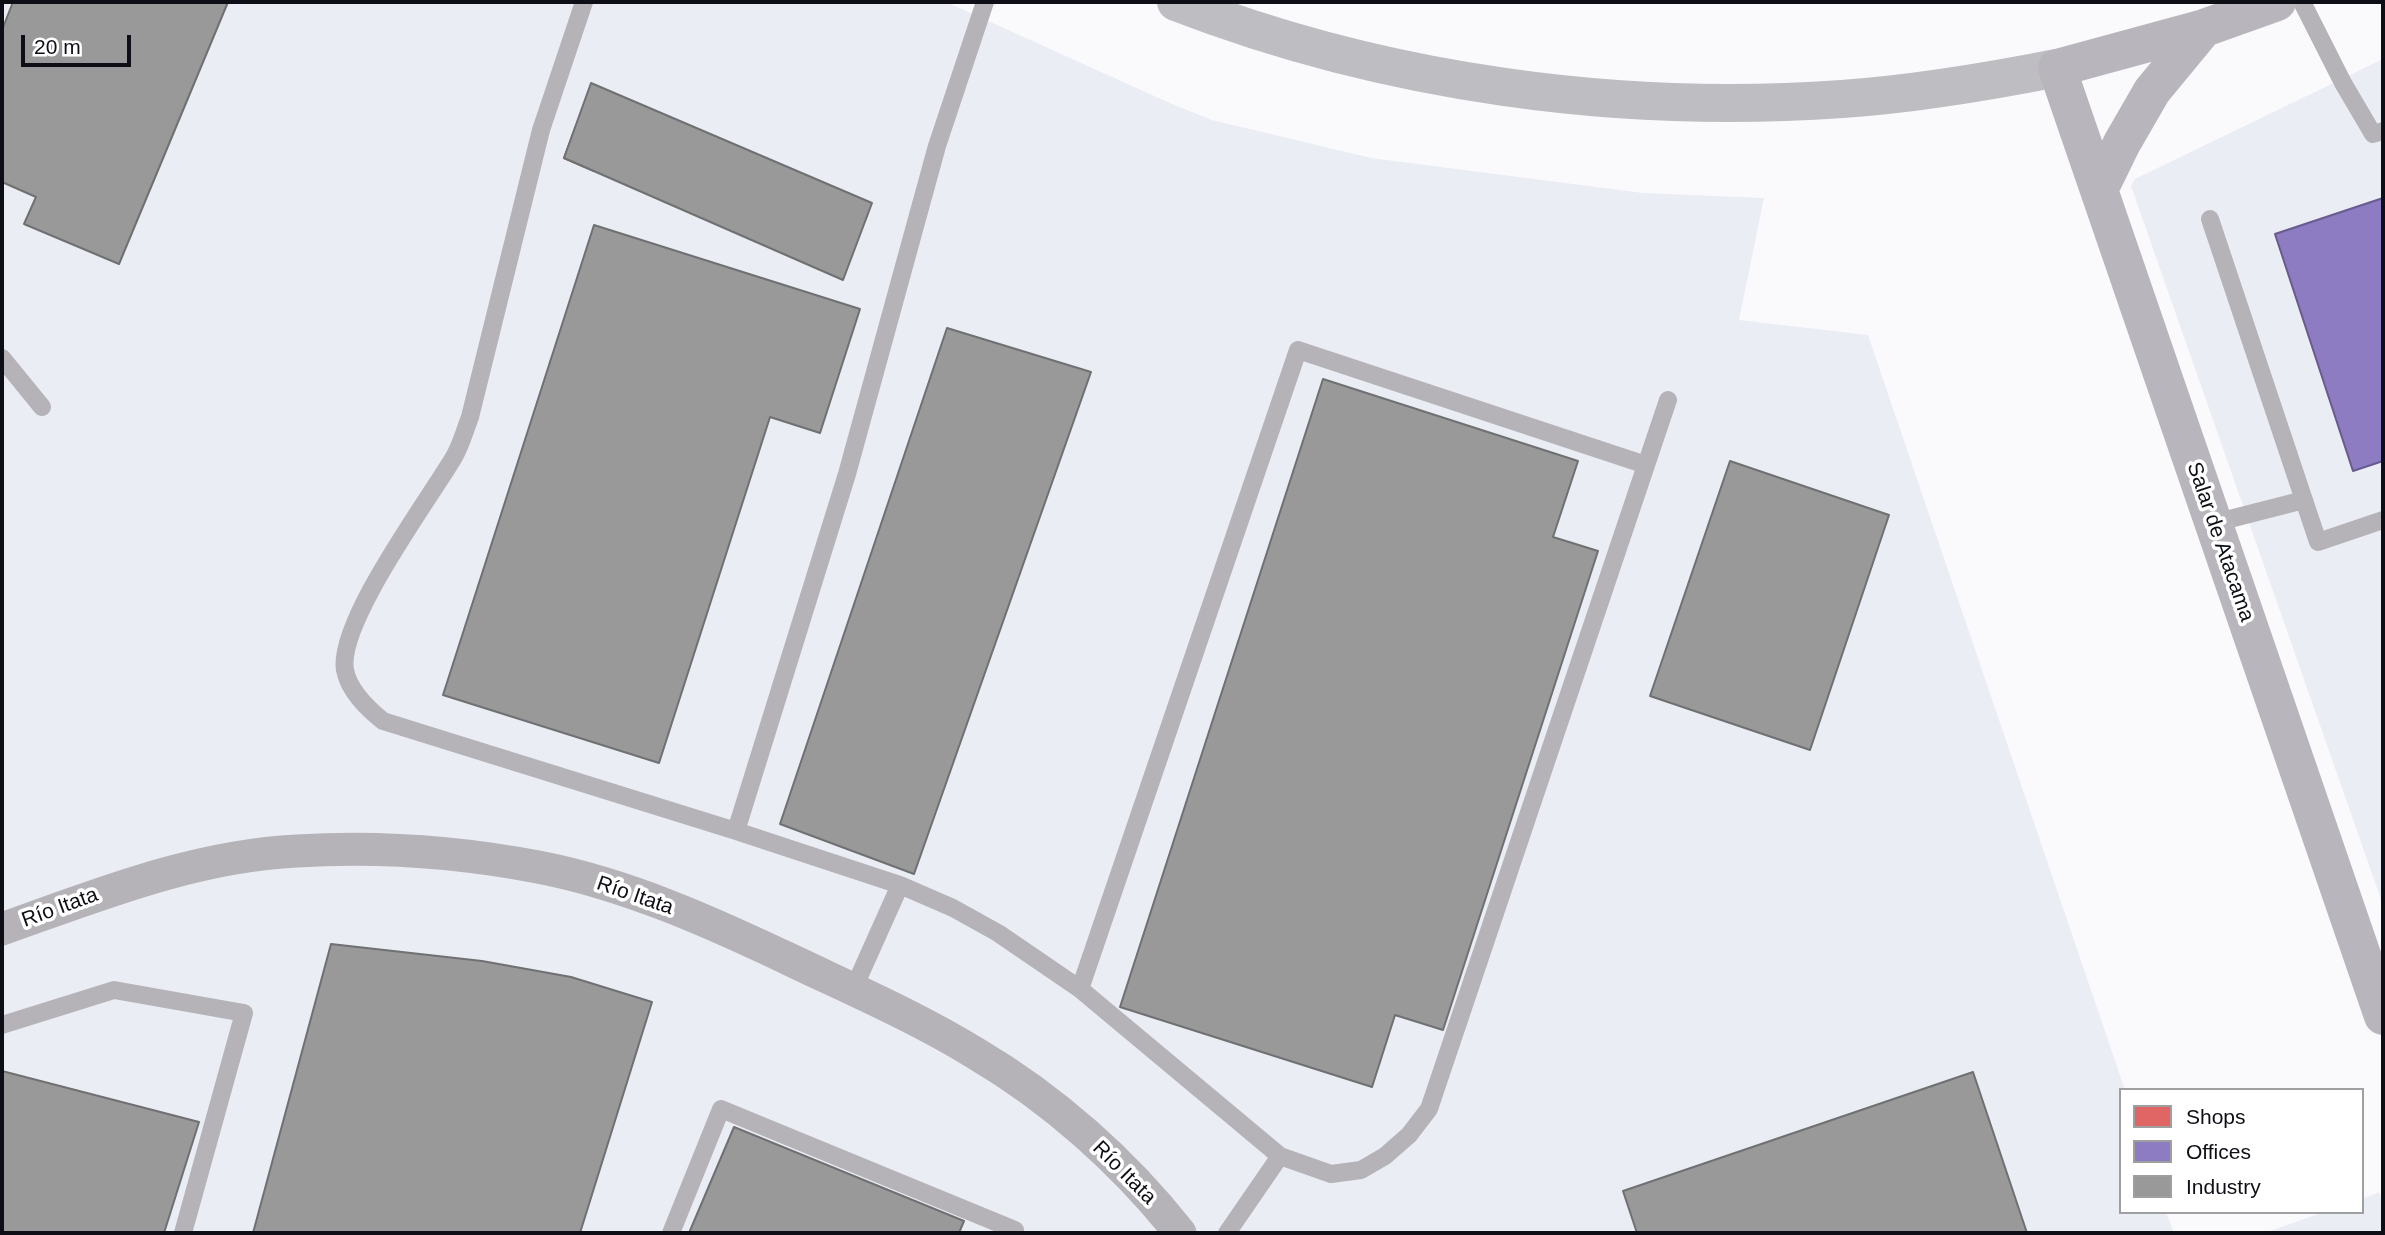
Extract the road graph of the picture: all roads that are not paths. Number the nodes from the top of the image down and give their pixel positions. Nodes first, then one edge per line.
1 (584, 2) edge
2 (985, 2) edge
3 (1176, 2) edge
4 (2277, 2) edge
5 (2302, 2) edge
6 (2204, 28) junction
7 (2057, 68) junction
8 (2383, 131) edge
9 (2099, 190) junction
10 (2210, 219) dead end
11 (2, 358) edge
12 (1668, 400) dead end
13 (42, 407) dead end
14 (1646, 465) junction
15 (2304, 500) junction
16 (2383, 520) edge
17 (2214, 523) junction
18 (736, 831) junction
19 (900, 885) junction
20 (2, 929) edge
21 (1080, 989) junction
22 (853, 990) junction
23 (2383, 1016) edge
24 (2, 1025) edge
25 (1280, 1156) junction
26 (183, 1233) edge
27 (671, 1233) edge
28 (1014, 1233) edge
29 (1180, 1233) edge
30 (1227, 1233) edge

1 - 18 lane
2 - 18 lane
3 - 7 main road
4 - 6 main road
5 - 8 lane
6 - 7 main road
6 - 9 main road
7 - 9 main road, Salar de Atacama
9 - 17 main road, Salar de Atacama
10 - 15 lane
11 - 13 lane
12 - 14 lane
14 - 21 lane
14 - 25 lane
15 - 16 lane
15 - 17 lane
17 - 23 main road, Salar de Atacama
18 - 19 lane
19 - 21 lane
19 - 22 lane
20 - 22 street, Río Itata
21 - 25 lane
22 - 29 street, Río Itata
24 - 26 lane
25 - 30 lane
27 - 28 lane

